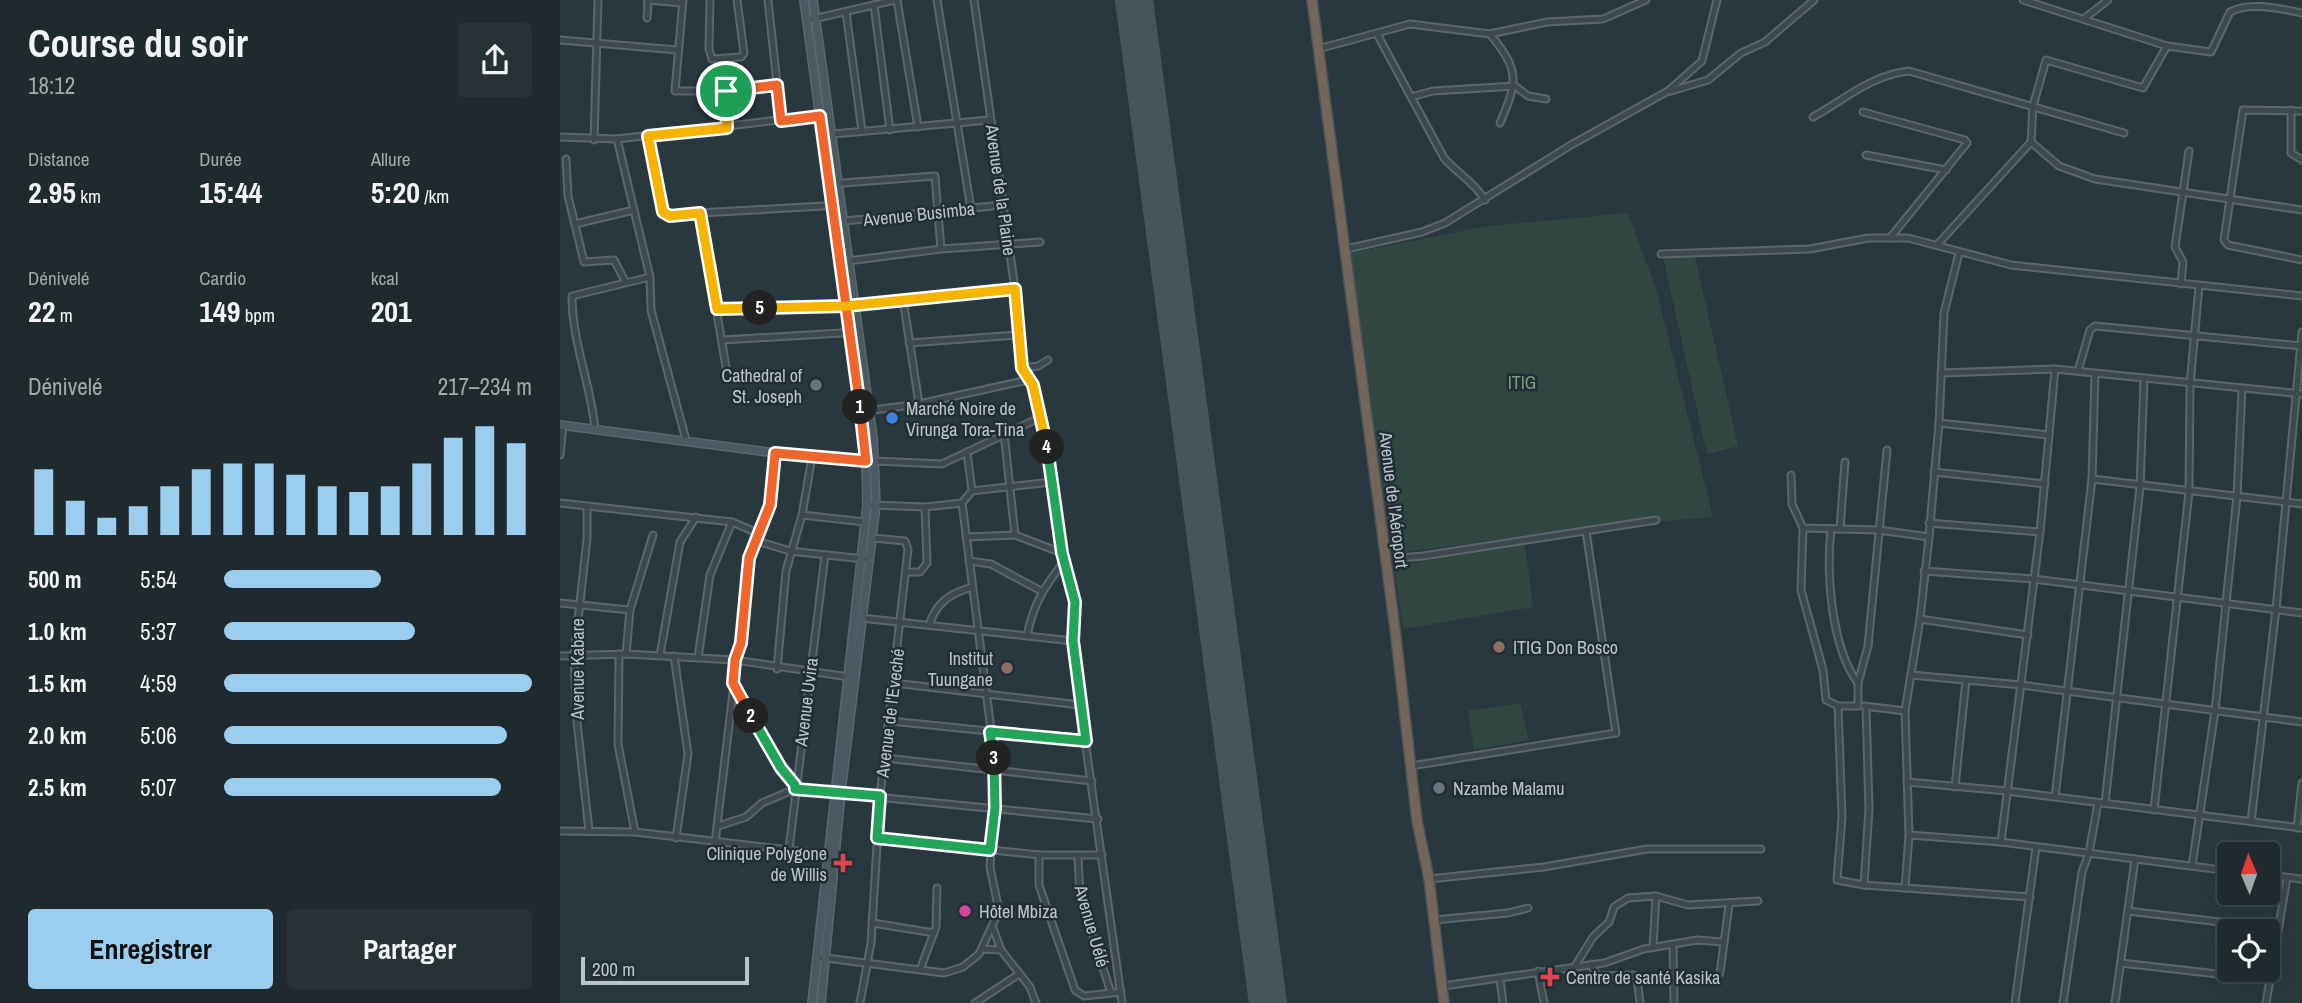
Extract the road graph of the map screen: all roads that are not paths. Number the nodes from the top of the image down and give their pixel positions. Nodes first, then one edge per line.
1 (598, 0) edge
2 (648, 0) edge
3 (710, 0) edge
4 (737, 0) edge
5 (768, 0) edge
6 (804, 0) edge
7 (813, 0) edge
8 (850, 0) edge
9 (896, 0) edge
10 (937, 0) edge
11 (974, 0) edge
12 (1312, 0) edge
13 (1646, 0) edge
14 (1717, 0) edge
15 (1814, 0) edge
16 (2023, 0) edge
17 (2108, 0) edge
18 (683, 1) edge
19 (882, 1) edge
20 (874, 5) junction
21 (849, 11) junction
22 (2302, 13) edge
23 (647, 18) dead end
24 (2085, 18) junction
25 (811, 20) junction
26 (1377, 34) junction
27 (1490, 34) junction
28 (560, 40) edge
29 (598, 43) junction
30 (2167, 46) junction
31 (1318, 49) junction
32 (677, 50) junction
33 (777, 85) junction
34 (1515, 86) junction
35 (726, 91) junction
36 (1668, 92) junction
37 (1411, 97) junction
38 (1546, 99) dead end
39 (2033, 106) junction
40 (2291, 110) junction
41 (2302, 111) edge
42 (1863, 112) dead end
43 (825, 115) junction
44 (1813, 117) dead end
45 (990, 120) junction
46 (781, 121) junction
47 (1500, 123) dead end
48 (959, 124) junction
49 (918, 127) junction
50 (727, 128) junction
51 (890, 130) junction
52 (862, 131) junction
53 (2124, 133) dead end
54 (826, 134) junction
55 (648, 136) junction
56 (560, 137) edge
57 (617, 139) junction
58 (594, 140) junction
59 (2031, 142) junction
60 (2189, 151) dead end
61 (1866, 155) dead end
62 (566, 159) dead end
63 (2302, 160) edge
64 (1946, 170) junction
65 (833, 184) junction
66 (2185, 193) junction
67 (1485, 200) junction
68 (2231, 200) junction
69 (837, 205) junction
70 (1002, 205) junction
71 (971, 209) junction
72 (634, 210) junction
73 (2302, 210) edge
74 (937, 212) junction
75 (700, 213) junction
76 (838, 222) junction
77 (575, 224) junction
78 (1890, 238) junction
79 (1040, 242) dead end
80 (1009, 244) junction
81 (1937, 246) junction
82 (1346, 249) junction
83 (941, 250) junction
84 (1959, 253) junction
85 (1661, 254) dead end
86 (2302, 260) edge
87 (844, 261) junction
88 (650, 277) junction
89 (625, 281) junction
90 (2181, 284) junction
91 (2200, 286) junction
92 (1015, 289) junction
93 (2302, 296) edge
94 (903, 299) junction
95 (850, 305) junction
96 (717, 309) junction
97 (858, 332) junction
98 (2302, 332) edge
99 (849, 334) junction
100 (1019, 335) junction
101 (2194, 335) junction
102 (722, 340) junction
103 (909, 343) junction
104 (2301, 346) edge
105 (1048, 360) dead end
106 (726, 367) dead end
107 (1022, 368) junction
108 (2055, 369) junction
109 (2078, 371) junction
110 (1941, 373) junction
111 (2095, 374) junction
112 (1028, 380) junction
113 (2144, 380) junction
114 (2190, 384) junction
115 (2242, 389) junction
116 (2300, 393) edge
117 (919, 404) junction
118 (869, 411) junction
119 (860, 412) junction
120 (1041, 416) junction
121 (1939, 423) junction
122 (561, 425) edge
123 (595, 429) junction
124 (1004, 433) junction
125 (2049, 435) junction
126 (686, 440) junction
127 (1887, 450) dead end
128 (967, 452) junction
129 (775, 453) junction
130 (560, 455) edge
131 (812, 457) junction
132 (866, 461) junction
133 (875, 461) junction
134 (1845, 463) dead end
135 (1934, 472) junction
136 (1791, 475) dead end
137 (2092, 480) junction
138 (1052, 482) junction
139 (2045, 484) junction
140 (2140, 486) junction
141 (1012, 488) junction
142 (972, 491) junction
143 (2189, 492) junction
144 (2237, 496) junction
145 (2286, 501) junction
146 (560, 503) edge
147 (962, 503) junction
148 (2302, 504) edge
149 (871, 505) junction
150 (587, 507) junction
151 (925, 507) junction
152 (802, 515) junction
153 (696, 517) junction
154 (1656, 520) dead end
155 (732, 522) junction
156 (865, 522) junction
157 (1929, 523) junction
158 (1803, 528) junction
159 (1831, 529) junction
160 (1840, 529) junction
161 (1879, 530) junction
162 (1586, 531) junction
163 (2040, 532) junction
164 (760, 534) junction
165 (653, 535) dead end
166 (1015, 535) junction
167 (966, 537) junction
168 (1928, 537) junction
169 (873, 538) junction
170 (757, 541) junction
171 (790, 551) junction
172 (1062, 553) junction
173 (825, 555) junction
174 (866, 559) junction
175 (1386, 559) junction
176 (969, 561) junction
177 (1063, 563) junction
178 (906, 572) junction
179 (1924, 572) junction
180 (2034, 579) junction
181 (2082, 584) junction
182 (972, 587) junction
183 (2128, 590) junction
184 (1041, 591) junction
185 (2177, 597) junction
186 (560, 603) edge
187 (2227, 603) junction
188 (577, 604) junction
189 (2276, 609) junction
190 (630, 610) junction
191 (2302, 613) edge
192 (853, 617) junction
193 (864, 618) junction
194 (1920, 619) junction
195 (900, 622) junction
196 (929, 625) junction
197 (978, 631) junction
198 (2028, 635) junction
199 (1027, 636) junction
200 (1073, 641) junction
201 (622, 654) junction
202 (660, 655) junction
203 (560, 656) edge
204 (574, 656) junction
205 (674, 656) junction
206 (698, 658) junction
207 (735, 660) junction
208 (778, 668) junction
209 (810, 672) junction
210 (1911, 675) junction
211 (851, 677) junction
212 (1966, 680) junction
213 (733, 683) junction
214 (894, 683) junction
215 (1858, 684) junction
216 (2021, 685) junction
217 (2070, 692) junction
218 (984, 693) junction
219 (2117, 698) junction
220 (1080, 705) junction
221 (2165, 705) junction
222 (1838, 706) junction
223 (1858, 706) junction
224 (1866, 707) junction
225 (1905, 711) junction
226 (2215, 711) junction
227 (2263, 717) junction
228 (890, 720) junction
229 (2302, 722) edge
230 (990, 732) junction
231 (1086, 741) junction
232 (885, 758) junction
233 (1411, 766) junction
234 (996, 769) junction
235 (1092, 781) junction
236 (1907, 782) junction
237 (2302, 783) edge
238 (1955, 786) junction
239 (795, 787) junction
240 (2007, 791) junction
241 (837, 792) junction
242 (880, 796) junction
243 (2055, 797) junction
244 (2102, 803) junction
245 (995, 808) junction
246 (2154, 810) junction
247 (2199, 815) junction
248 (1098, 819) junction
249 (2251, 822) junction
250 (718, 826) junction
251 (2300, 828) edge
252 (560, 831) edge
253 (589, 831) junction
254 (635, 832) junction
255 (1909, 835) junction
256 (676, 838) junction
257 (877, 838) junction
258 (2001, 842) junction
259 (715, 843) junction
260 (2036, 847) junction
261 (789, 849) junction
262 (1761, 849) dead end
263 (990, 850) junction
264 (2089, 853) junction
265 (831, 855) junction
266 (1039, 855) junction
267 (1102, 855) junction
268 (1078, 857) junction
269 (2135, 859) junction
270 (2192, 866) junction
271 (2217, 869) edge
272 (2280, 877) edge
273 (2287, 878) junction
274 (1429, 879) junction
275 (2302, 879) edge
276 (1864, 885) junction
277 (937, 888) dead end
278 (1905, 888) junction
279 (1656, 896) junction
280 (2030, 897) junction
281 (1758, 901) dead end
282 (1729, 905) junction
283 (1528, 908) dead end
284 (2128, 911) junction
285 (2280, 919) edge
286 (1434, 920) junction
287 (2217, 922) edge
288 (873, 923) junction
289 (993, 928) junction
290 (934, 933) junction
291 (1724, 942) junction
292 (1673, 946) junction
293 (1653, 947) junction
294 (982, 949) junction
295 (1001, 950) junction
296 (822, 957) junction
297 (867, 963) junction
298 (2120, 963) junction
299 (1591, 964) junction
300 (1575, 966) junction
301 (920, 970) junction
302 (1538, 971) junction
303 (1720, 973) dead end
304 (1019, 974) junction
305 (2217, 974) edge
306 (1500, 979) junction
307 (2270, 982) edge
308 (1443, 986) junction
309 (1121, 992) junction
310 (1111, 993) junction
311 (812, 1003) edge
312 (821, 1003) edge
313 (860, 1003) edge
314 (975, 1003) edge
315 (1035, 1003) edge
316 (1122, 1003) edge
317 (1444, 1003) edge
318 (1503, 1003) edge
319 (1544, 1003) edge
320 (1640, 1003) edge
321 (1674, 1003) edge
322 (2015, 1003) edge
323 (2063, 1003) edge
324 (2115, 1003) edge
325 (2266, 1003) edge

1 - 29 street
2 - 18 street
2 - 23 street
3 - 4 street
5 - 33 street
6 - 25 main road
7 - 25 main road
8 - 21 street
9 - 19 street
9 - 49 street
10 - 48 street
11 - 45 street, Avenue de la Plaine
12 - 31 highway, Avenue de l'Aéroport
13 - 27 street
14 - 36 street
15 - 36 street
16 - 24 street
17 - 24 street
18 - 32 street
19 - 20 street
20 - 21 street
20 - 51 street
21 - 25 street
21 - 52 street
22 - 30 street
24 - 30 street
25 - 43 main road
26 - 27 street
26 - 31 street
26 - 37 street
27 - 34 street
28 - 29 street
29 - 32 street
29 - 58 street
30 - 39 street
31 - 82 highway, Avenue de l'Aéroport
32 - 35 street
33 - 35 street
33 - 46 street
34 - 37 street
34 - 38 street
34 - 47 street
35 - 50 street
36 - 67 street
37 - 67 street
39 - 44 street
39 - 53 street
39 - 59 street
40 - 41 street
40 - 63 street
40 - 68 street
42 - 64 street
43 - 46 street
43 - 54 main road
45 - 48 street
45 - 70 street, Avenue de la Plaine
46 - 50 street
48 - 49 street
48 - 71 street
49 - 51 street
50 - 55 street
51 - 52 street
52 - 54 street
54 - 65 main road
55 - 57 street
55 - 75 street
56 - 58 street
57 - 58 street
57 - 72 street
59 - 66 street
59 - 81 street
60 - 66 street
61 - 64 street
62 - 77 street
64 - 78 street
65 - 69 main road
65 - 74 street
66 - 68 street
66 - 90 street
67 - 82 street
68 - 73 street
68 - 86 street
69 - 75 street
69 - 76 main road
70 - 71 street, Avenue Busimba
70 - 80 street, Avenue de la Plaine
71 - 74 street, Avenue Busimba
72 - 77 street
72 - 88 street
74 - 76 street, Avenue Busimba
74 - 83 street
75 - 96 street
76 - 87 main road
77 - 89 street
78 - 81 street
78 - 85 street
79 - 80 street
80 - 83 street
80 - 92 street, Avenue de la Plaine
81 - 84 street
82 - 175 highway, Avenue de l'Aéroport
83 - 87 street
84 - 90 street
84 - 110 street
87 - 95 main road
88 - 89 street
88 - 126 street
89 - 123 street
90 - 91 street
91 - 93 street
91 - 101 street
92 - 94 street
92 - 100 street, Avenue de la Plaine
94 - 95 street
94 - 103 street
95 - 96 street
95 - 97 main road
95 - 99 main road
96 - 102 street
97 - 99 street
97 - 118 main road
98 - 104 street
99 - 102 street
99 - 119 main road
100 - 103 street
100 - 107 street, Avenue de la Plaine
101 - 104 street
101 - 109 street
101 - 114 street
102 - 106 street
103 - 117 street
104 - 116 street
105 - 107 street
107 - 112 street, Avenue de la Plaine
108 - 109 street
108 - 110 street
108 - 125 street
109 - 111 street
110 - 121 street
111 - 113 street
111 - 137 street
112 - 117 street
112 - 120 street, Avenue de la Plaine
113 - 114 street
113 - 140 street
114 - 115 street
114 - 143 street
115 - 116 street
115 - 144 street
116 - 145 street
117 - 118 street
118 - 119 street
118 - 133 main road
119 - 132 main road
120 - 124 street
120 - 138 street, Avenue de la Plaine
121 - 125 street
121 - 135 street
122 - 123 main road
122 - 130 street
123 - 126 main road
124 - 128 street
124 - 141 street
125 - 139 street
126 - 129 main road
127 - 161 street
128 - 133 street
128 - 142 street
129 - 131 main road
129 - 164 street
131 - 132 main road
131 - 152 street
132 - 133 main road
132 - 149 main road
133 - 149 main road
134 - 160 street
135 - 139 street
135 - 157 street
136 - 158 street
137 - 140 street
137 - 181 street
138 - 141 street
138 - 172 street, Avenue de la Plaine
139 - 163 street
140 - 143 street
140 - 183 street
141 - 142 street
141 - 166 street
142 - 147 street
143 - 144 street
143 - 185 street
144 - 145 street
144 - 187 street
145 - 148 street
145 - 189 street
146 - 150 street
147 - 151 street
147 - 167 street
149 - 151 street
149 - 156 main road
149 - 169 main road
150 - 153 street
150 - 188 street, Avenue Kabare
151 - 178 street
152 - 156 street
152 - 171 street
153 - 155 street
153 - 202 street
154 - 162 street
155 - 164 street
155 - 206 street
156 - 174 main road
157 - 163 street
157 - 168 street
158 - 159 street
158 - 222 street
159 - 160 street
159 - 215 street
160 - 161 street
161 - 168 street
161 - 215 street
162 - 175 street
162 - 233 street
163 - 180 street
164 - 170 street
165 - 190 street
166 - 167 street
166 - 172 street
167 - 176 street
168 - 179 street
169 - 174 main road
169 - 178 street, Avenue de l'Eveché
170 - 171 street
170 - 207 street
171 - 173 street
171 - 208 street
172 - 177 street, Avenue de la Plaine
173 - 174 street
173 - 209 street, Avenue Uvira
174 - 192 main road
174 - 193 main road
175 - 233 highway, Avenue de l'Aéroport
176 - 182 street
176 - 184 street
177 - 184 street
177 - 200 street, Avenue de la Plaine
178 - 195 street, Avenue de l'Eveché
179 - 180 street
179 - 194 street
180 - 181 street
180 - 198 street
181 - 183 street
181 - 217 street
182 - 196 street
182 - 197 street
183 - 185 street
183 - 219 street
184 - 199 street
185 - 187 street
185 - 221 street
186 - 188 street
187 - 189 street
187 - 226 street
188 - 190 street
188 - 204 street, Avenue Kabare
189 - 191 street
189 - 227 street
190 - 201 street
192 - 193 street
192 - 211 main road
193 - 195 street
193 - 211 main road
194 - 198 street
194 - 210 street
195 - 196 street
195 - 214 street, Avenue de l'Eveché
196 - 197 street
197 - 199 street
197 - 218 street
198 - 216 street
199 - 200 street
200 - 220 street, Avenue de la Plaine
201 - 202 street
201 - 204 street
201 - 254 street
202 - 205 street
203 - 204 street
204 - 253 street, Avenue Kabare
205 - 206 street
205 - 256 street
206 - 207 street
207 - 208 street
207 - 213 street
208 - 209 street
209 - 211 street
209 - 239 street, Avenue Uvira
210 - 212 street
210 - 225 street
211 - 241 main road
212 - 216 street
212 - 238 street
213 - 239 street
213 - 250 street
214 - 218 street
214 - 228 street, Avenue de l'Eveché
215 - 223 street
216 - 217 street
216 - 240 street
217 - 219 street
217 - 243 street
218 - 220 street
218 - 230 street
219 - 221 street
219 - 244 street
220 - 231 street, Avenue de la Plaine
221 - 226 street
221 - 246 street
222 - 223 street
222 - 276 street
223 - 224 street
224 - 225 street
224 - 276 street
225 - 236 street
226 - 227 street
226 - 247 street
227 - 229 street
227 - 249 street
228 - 230 street
228 - 232 street, Avenue de l'Eveché
230 - 231 street
230 - 234 street
231 - 235 street, Avenue de la Plaine
232 - 234 street
232 - 242 street, Avenue de l'Eveché
233 - 274 highway, Avenue de l'Aéroport
234 - 235 street
234 - 245 street
235 - 248 street, Avenue de la Plaine
236 - 238 street
236 - 255 street
237 - 251 street
238 - 240 street
239 - 241 street
239 - 250 street
239 - 261 street, Avenue Uvira
240 - 243 street
240 - 258 street
241 - 242 street
241 - 265 main road
242 - 245 street
242 - 257 street, Avenue de l'Eveché
243 - 244 street
244 - 246 street
244 - 264 street
245 - 248 street
245 - 263 street
246 - 247 street
247 - 249 street
247 - 270 street
248 - 267 street, Avenue de la Plaine
249 - 251 street
250 - 259 street
252 - 253 street
253 - 254 street
254 - 256 street
255 - 258 street
255 - 278 street
256 - 259 street
257 - 263 street
257 - 288 street, Avenue de l'Eveché
258 - 260 street
259 - 261 street
260 - 264 street
260 - 280 street
261 - 265 street
262 - 274 street
263 - 266 street
263 - 289 street
264 - 269 street
264 - 323 street
265 - 296 main road
266 - 268 street
266 - 310 street
267 - 268 street
267 - 309 street, Avenue de la Plaine
268 - 310 street, Avenue Uélé
269 - 270 street
269 - 284 street
270 - 271 street
272 - 273 street
273 - 275 street
273 - 285 street
274 - 286 highway, Avenue de l'Aéroport
276 - 278 street
277 - 290 street
278 - 280 street
279 - 282 street
279 - 293 street
279 - 300 street
280 - 322 street
281 - 282 street
282 - 291 street
283 - 286 street
284 - 287 street
284 - 298 street
286 - 308 highway, Avenue de l'Aéroport
288 - 290 street
288 - 297 street, Avenue de l'Eveché
289 - 294 street
289 - 295 street
290 - 301 street
291 - 292 street
291 - 303 street
292 - 293 street
292 - 321 street
293 - 299 street
294 - 295 street
294 - 301 street
295 - 304 street
296 - 297 street
296 - 311 main road
296 - 312 main road
297 - 301 street
297 - 313 street, Avenue de l'Eveché
298 - 305 street
298 - 324 street
299 - 300 street
299 - 320 street
300 - 302 street
302 - 306 street
302 - 319 street
304 - 314 street
304 - 315 street
306 - 308 street
306 - 318 street
307 - 325 street
308 - 317 highway, Avenue de l'Aéroport
309 - 310 street
309 - 316 street, Avenue de la Plaine

